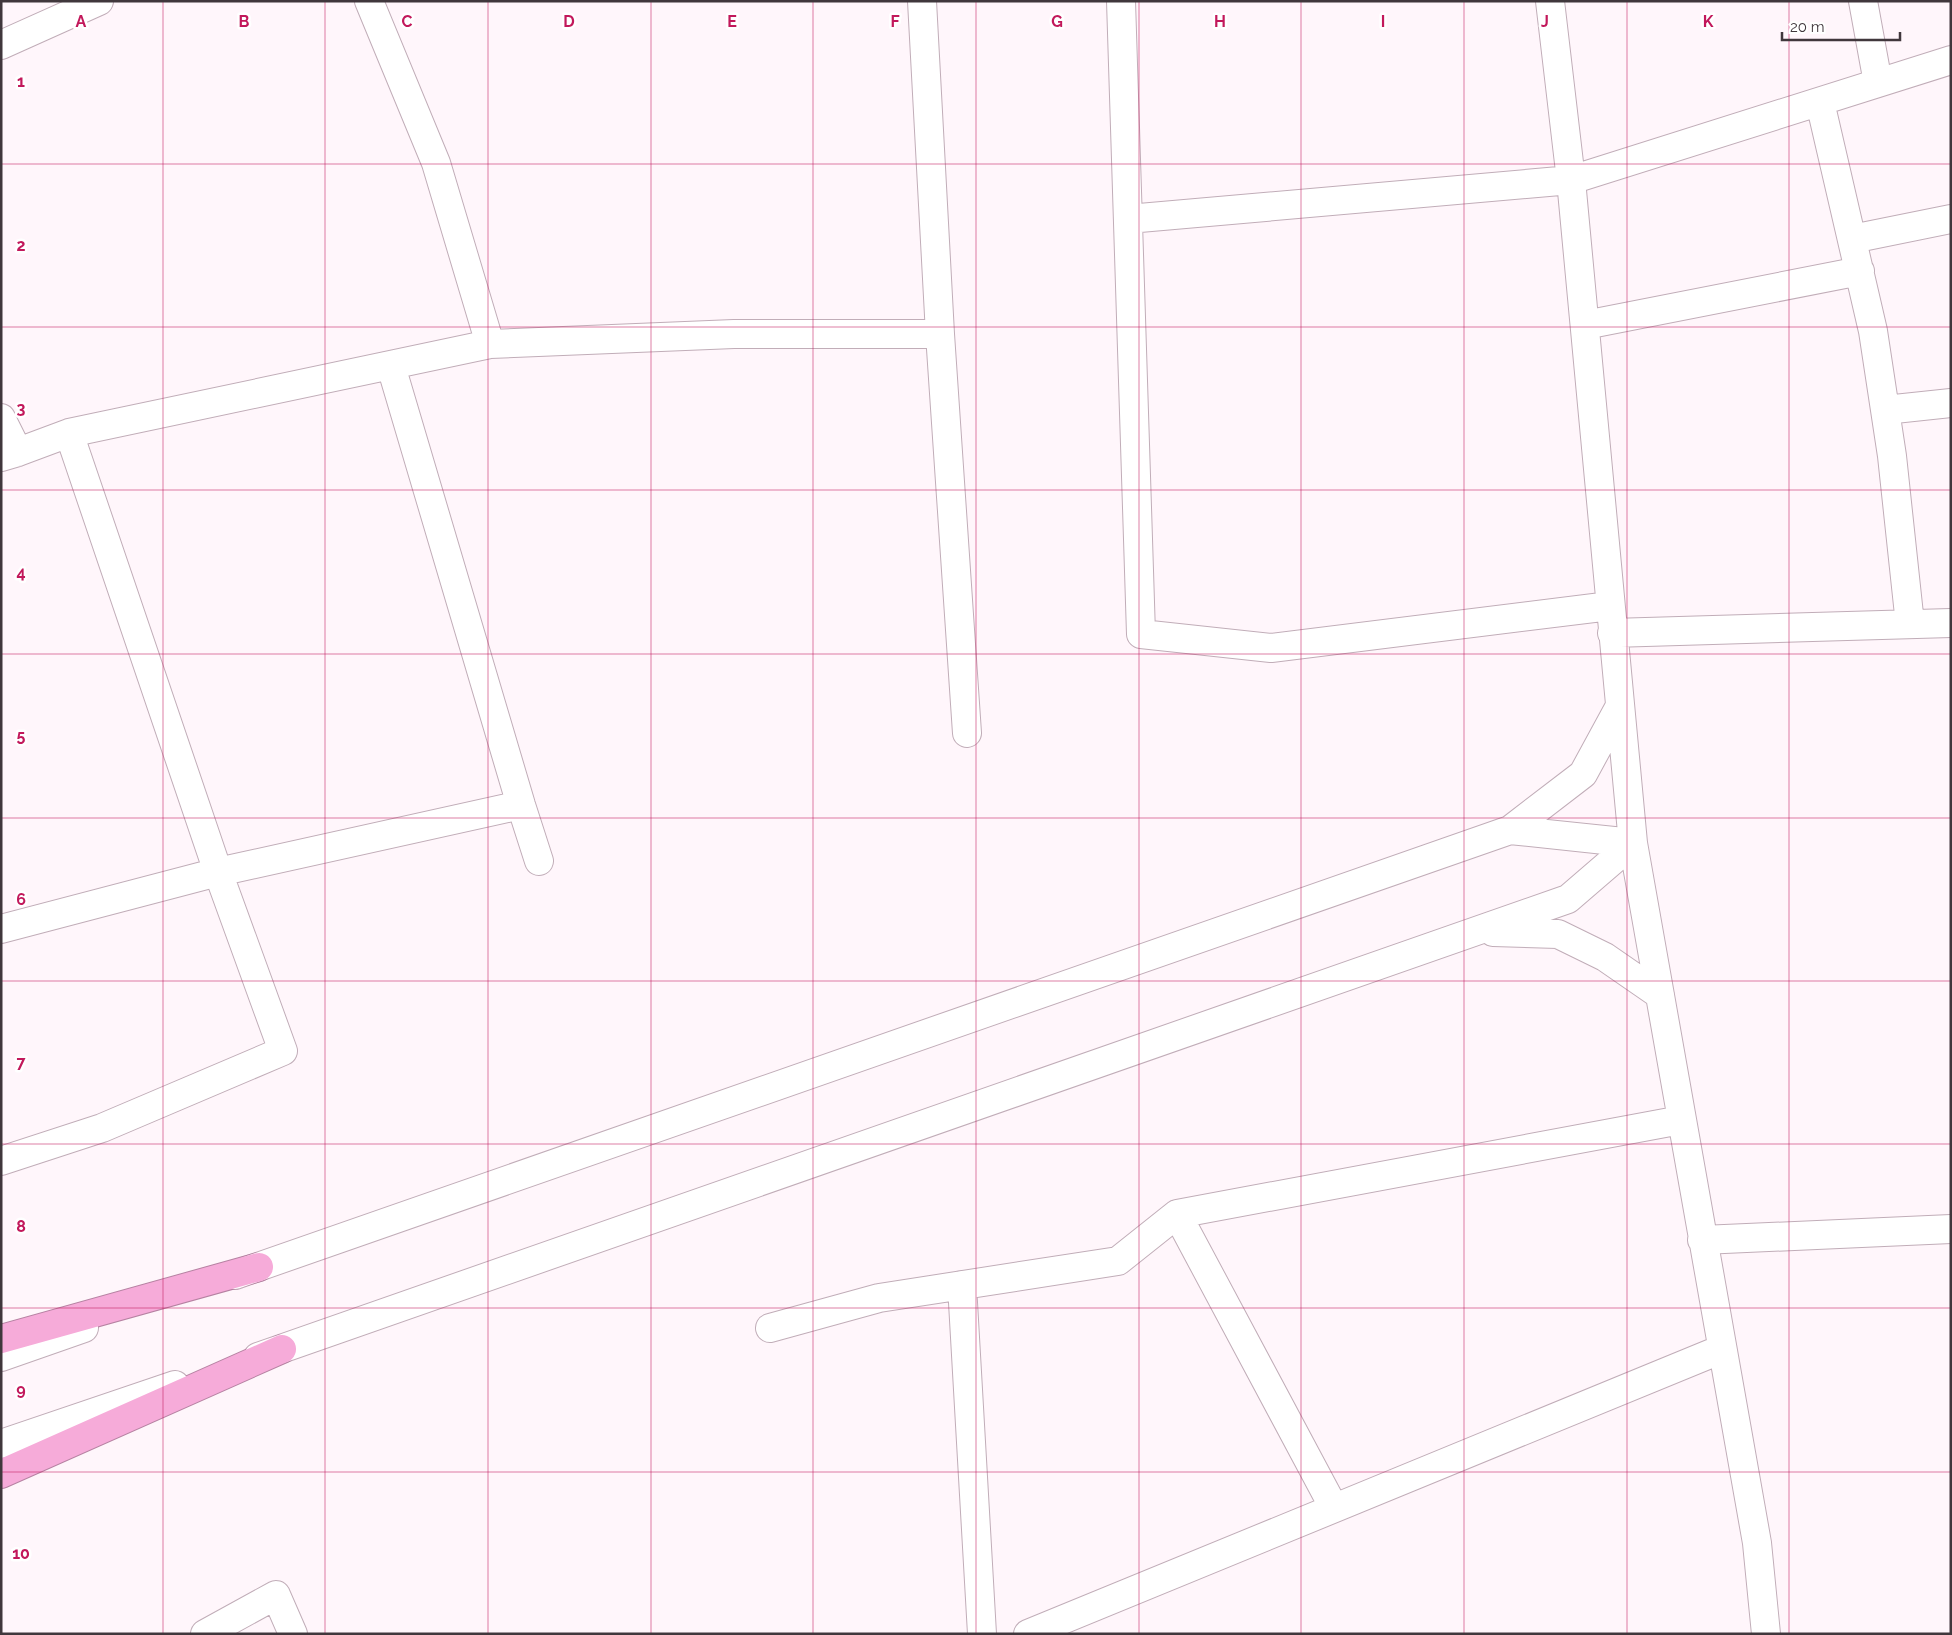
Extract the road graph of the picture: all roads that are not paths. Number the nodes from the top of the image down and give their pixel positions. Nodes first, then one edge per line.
1 (99, 1) edge
2 (369, 1) edge
3 (922, 1) edge
4 (1122, 1) edge
5 (1550, 1) edge
6 (1863, 1) edge
7 (1, 45) edge
8 (1951, 60) edge
9 (1878, 83) junction
10 (1820, 102) junction
11 (1571, 180) junction
12 (1951, 218) edge
13 (1128, 219) junction
14 (1852, 239) junction
15 (1860, 271) junction
16 (1585, 325) junction
17 (940, 334) junction
18 (490, 344) junction
19 (391, 366) junction
20 (1951, 403) edge
21 (1885, 410) junction
22 (1, 418) edge
23 (69, 433) junction
24 (10, 454) edge
25 (1610, 606) junction
26 (1951, 623) edge
27 (1910, 624) junction
28 (1612, 633) junction
29 (1620, 706) junction
30 (967, 733) dead end
31 (521, 805) junction
32 (1510, 830) junction
33 (1633, 843) junction
34 (539, 861) dead end
35 (218, 872) junction
36 (1, 929) edge
37 (1476, 931) junction
38 (1660, 995) junction
39 (1681, 1120) junction
40 (1, 1162) edge
41 (1177, 1214) junction
42 (1951, 1229) edge
43 (1702, 1240) junction
44 (259, 1267) junction
45 (962, 1285) junction
46 (770, 1328) dead end
47 (1, 1338) edge
48 (282, 1349) junction
49 (1722, 1349) junction
50 (1, 1357) edge
51 (1, 1444) edge
52 (1, 1474) edge
53 (1334, 1508) junction
54 (205, 1634) edge
55 (293, 1634) edge
56 (982, 1634) edge
57 (1028, 1634) edge
58 (1766, 1634) edge

1 - 7 street
2 - 18 street
3 - 17 street
4 - 13 street
5 - 11 street
6 - 9 street
8 - 9 street
9 - 10 street
10 - 11 street
10 - 14 street
11 - 13 street
11 - 16 street
12 - 14 street
13 - 25 street
14 - 15 street
15 - 16 street
15 - 21 street
16 - 25 street
17 - 18 street
17 - 30 street
18 - 19 street
19 - 23 street
19 - 31 street
20 - 21 street
21 - 27 street
22 - 24 street
23 - 24 street
23 - 35 street
25 - 28 street
26 - 27 street
27 - 28 street
28 - 29 street
29 - 32 street
29 - 33 street
31 - 34 street
31 - 35 street
32 - 33 street
32 - 44 street
33 - 37 street
33 - 38 street
35 - 36 street
35 - 40 street
37 - 38 street
37 - 48 street
38 - 39 street
39 - 41 street
39 - 43 street
41 - 45 street
41 - 53 street
42 - 43 street
43 - 49 street
44 - 47 highway
44 - 50 street
45 - 46 street
45 - 56 street
48 - 51 street
48 - 52 highway
49 - 53 street
49 - 58 street
53 - 57 street
54 - 55 street

